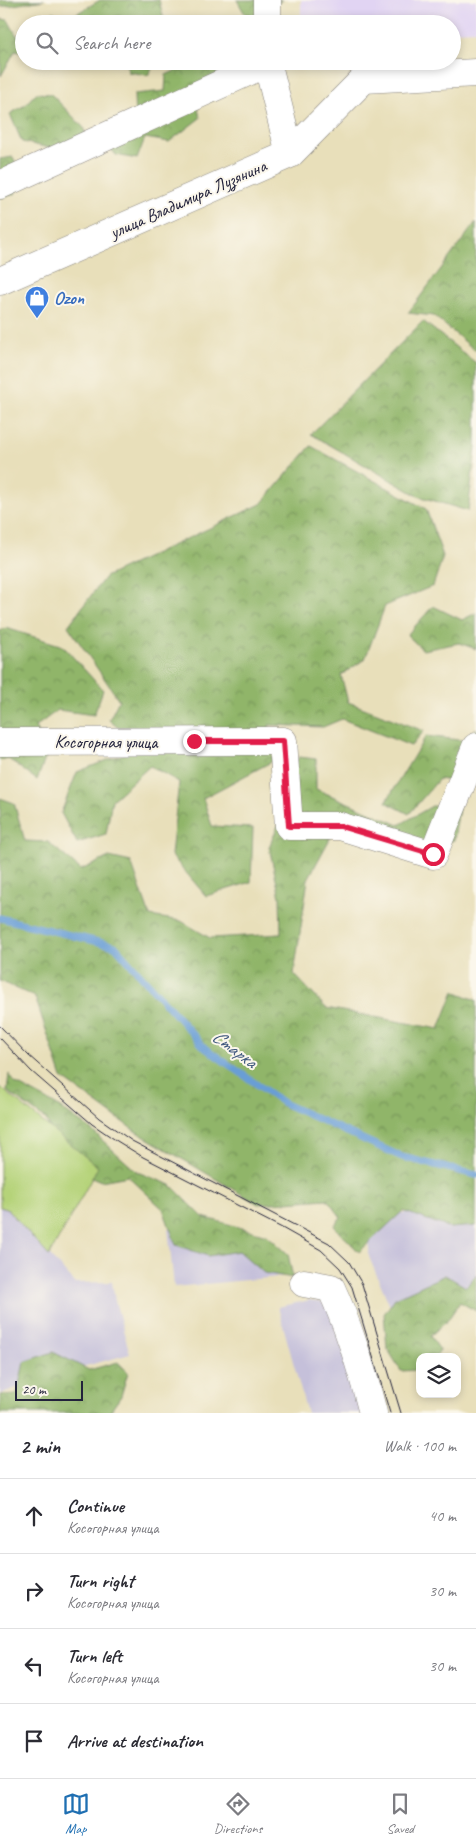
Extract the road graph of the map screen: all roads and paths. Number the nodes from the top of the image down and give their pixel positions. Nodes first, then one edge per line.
1 (267, 0) edge
2 (267, 15) edge
3 (250, 70) edge
4 (269, 70) edge
5 (476, 73) edge
6 (290, 154) junction
7 (0, 185) edge
8 (0, 281) edge
9 (0, 742) edge
10 (476, 748) edge
11 (304, 1283) dead end
12 (373, 1413) edge

1 - 2 street
3 - 7 street
4 - 6 street
5 - 6 street
6 - 8 street, улица Владимира Лузянина
9 - 10 street, Косогорная улица
11 - 12 street

